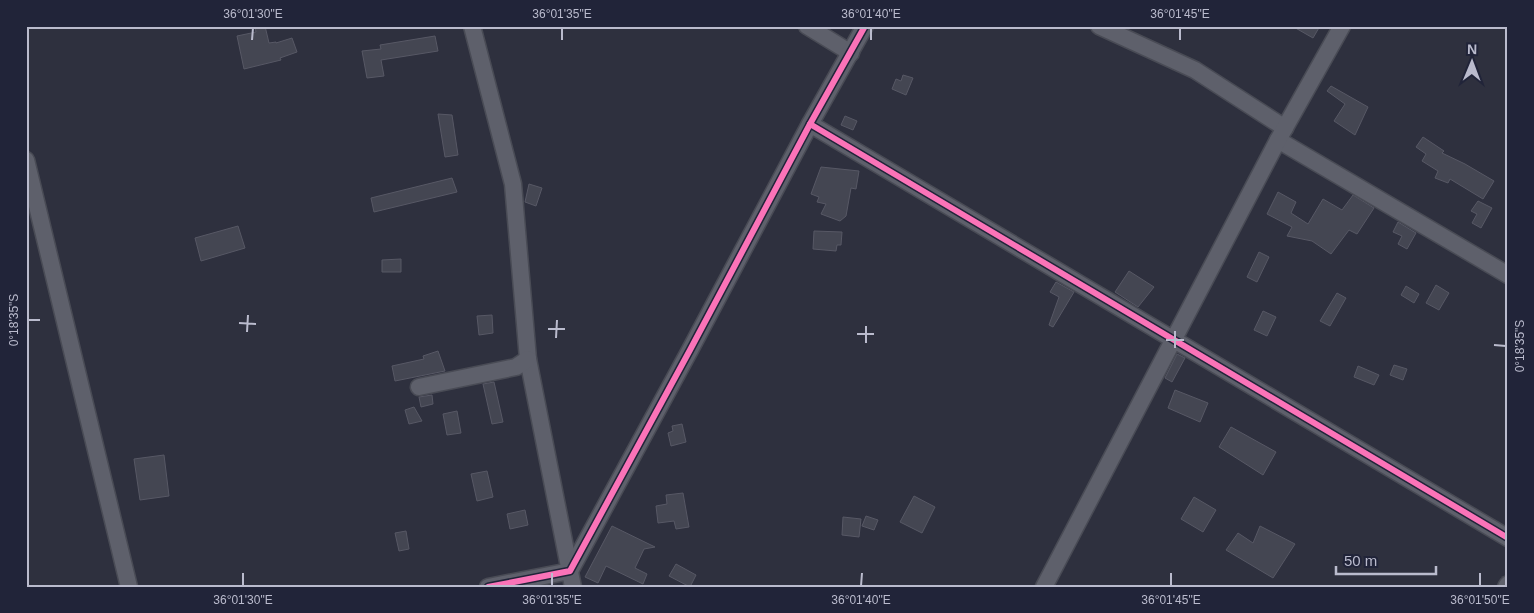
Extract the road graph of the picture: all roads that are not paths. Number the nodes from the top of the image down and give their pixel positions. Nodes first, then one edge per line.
1 (472, 26) edge
2 (807, 26) edge
3 (866, 26) edge
4 (1099, 26) edge
5 (1342, 26) edge
6 (851, 53) junction
7 (810, 124) junction
8 (1281, 134) junction
9 (26, 160) edge
10 (1508, 275) edge
11 (1173, 339) junction
12 (528, 359) junction
13 (419, 387) dead end
14 (1508, 538) edge
15 (572, 579) edge
16 (129, 587) edge
17 (488, 587) edge
18 (1044, 587) edge

1 - 12 street
2 - 6 street
3 - 6 street
4 - 8 street
5 - 8 street
6 - 7 street
7 - 11 street
7 - 15 street
8 - 10 street
8 - 11 street
9 - 16 street
11 - 14 street
11 - 18 street
12 - 13 street
12 - 15 street
15 - 17 street

